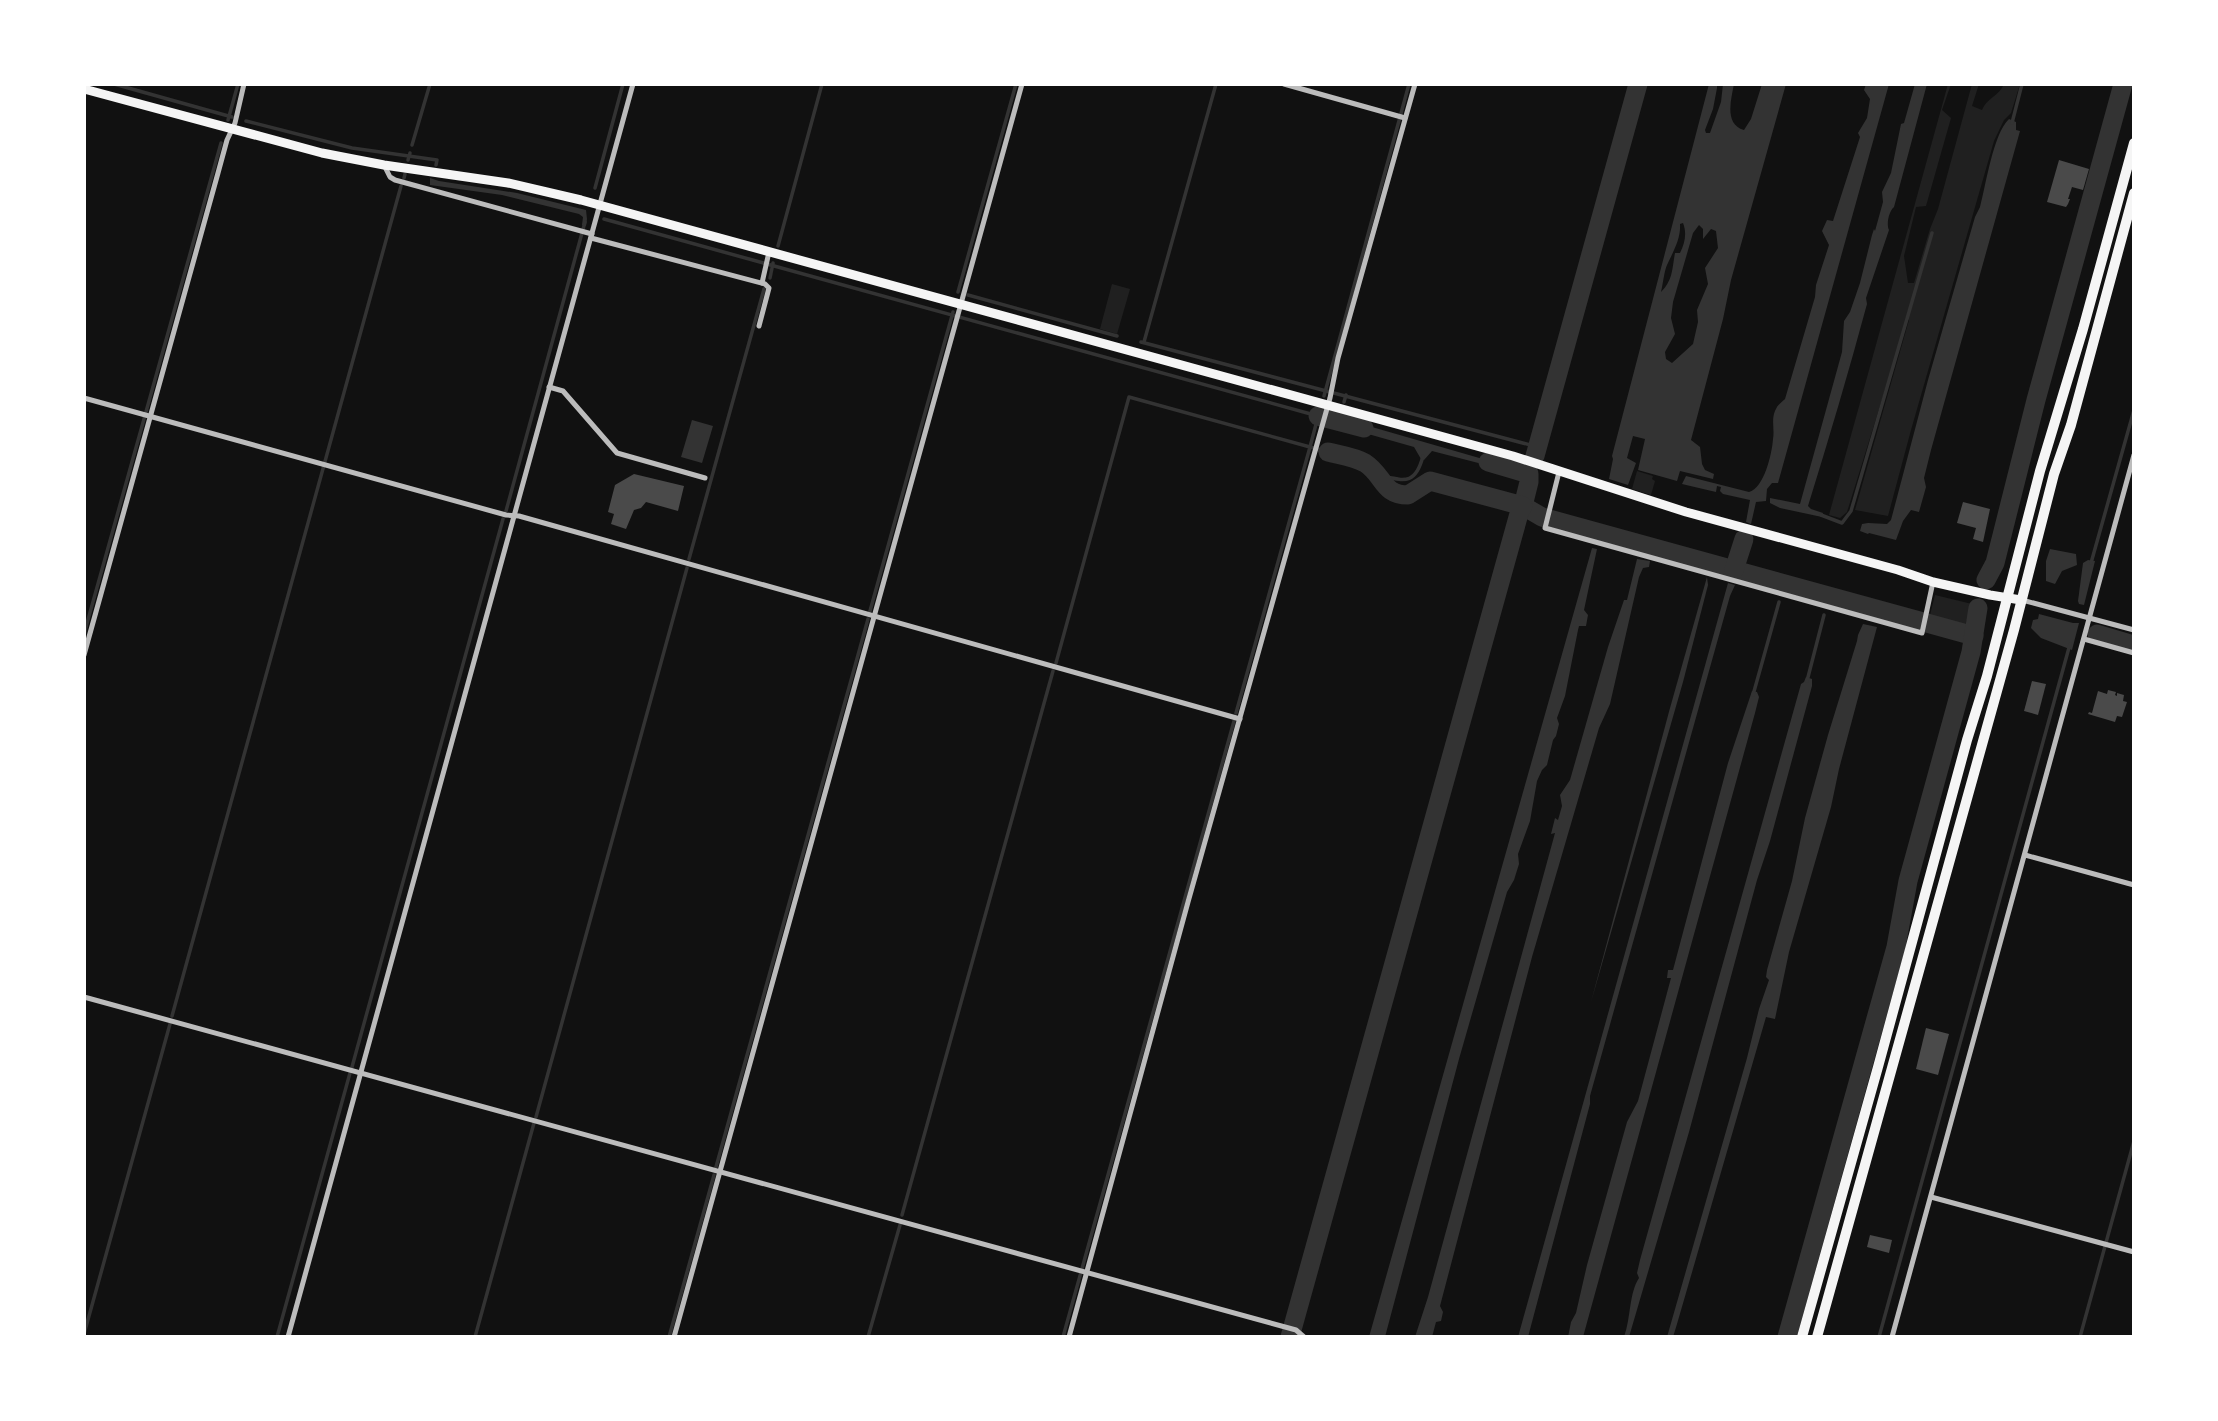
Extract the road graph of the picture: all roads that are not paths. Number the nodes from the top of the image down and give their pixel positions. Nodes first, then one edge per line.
1 (244, 84) edge
2 (633, 84) edge
3 (1022, 84) edge
4 (1284, 84) edge
5 (1415, 84) edge
6 (84, 89) edge
7 (1401, 117) junction
8 (232, 130) junction
9 (2134, 143) edge
10 (384, 165) junction
11 (2134, 193) edge
12 (599, 205) junction
13 (591, 236) junction
14 (769, 251) junction
15 (762, 283) junction
16 (960, 308) junction
17 (759, 326) dead end
18 (550, 387) junction
19 (84, 398) edge
20 (146, 414) junction
21 (1325, 414) junction
22 (2134, 454) edge
23 (1559, 472) junction
24 (705, 478) dead end
25 (514, 516) junction
26 (1933, 582) junction
27 (2007, 598) junction
28 (2021, 600) junction
29 (875, 616) junction
30 (2090, 617) junction
31 (2134, 631) edge
32 (2084, 639) junction
33 (2134, 653) edge
34 (84, 655) edge
35 (1240, 719) junction
36 (2025, 855) junction
37 (2134, 885) edge
38 (84, 997) edge
39 (361, 1072) junction
40 (721, 1171) junction
41 (1930, 1196) junction
42 (2134, 1252) edge
43 (1083, 1273) junction
44 (288, 1337) edge
45 (674, 1337) edge
46 (1069, 1337) edge
47 (1304, 1337) edge
48 (1802, 1337) edge
49 (1817, 1337) edge
50 (1892, 1337) edge

1 - 8 street
2 - 12 street
3 - 16 street
4 - 7 street
5 - 7 street
6 - 8 main road
7 - 21 street
8 - 10 main road
8 - 20 street
9 - 27 highway
10 - 12 main road
10 - 13 street
11 - 28 highway
12 - 13 street
12 - 14 main road
13 - 15 street
13 - 18 street
14 - 15 street
14 - 16 main road
15 - 17 street
16 - 21 main road
16 - 29 street
18 - 24 street
18 - 25 street
19 - 20 street
20 - 25 street
20 - 34 street
21 - 23 main road
21 - 35 street
22 - 30 street
23 - 26 main road
23 - 26 street
25 - 29 street
25 - 39 street
26 - 27 main road
27 - 28 main road
27 - 48 highway
28 - 30 street
28 - 49 highway
29 - 35 street
29 - 40 street
30 - 31 street
30 - 32 street
32 - 33 street
32 - 36 street
35 - 43 street
36 - 37 street
36 - 41 street
38 - 39 street
39 - 40 street
39 - 44 street
40 - 43 street
40 - 45 street
41 - 42 street
41 - 50 street
43 - 46 street
43 - 47 street

